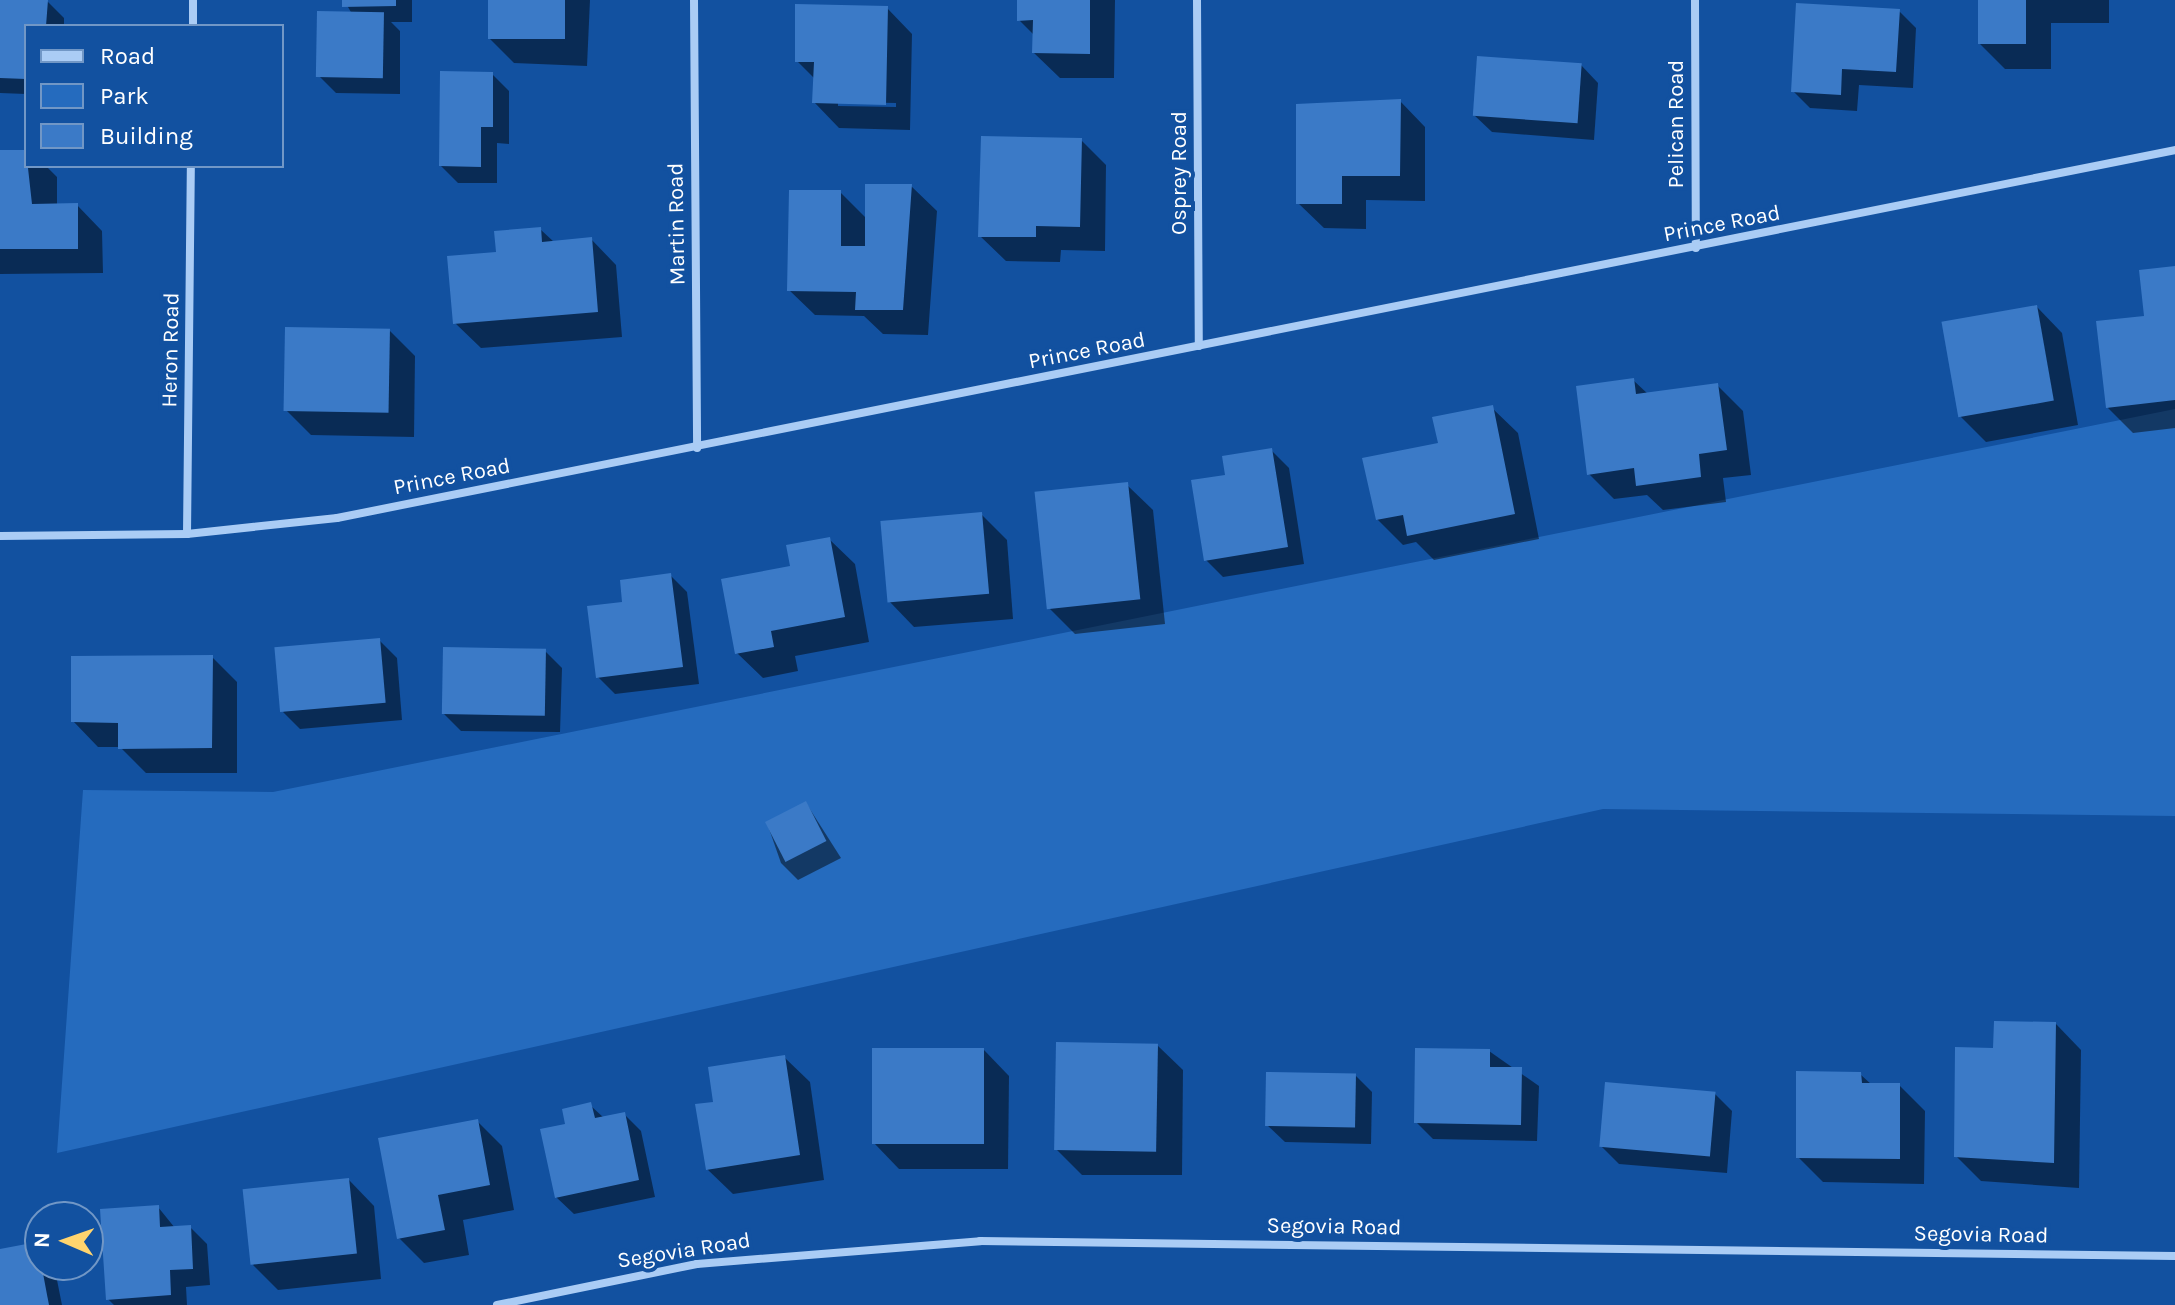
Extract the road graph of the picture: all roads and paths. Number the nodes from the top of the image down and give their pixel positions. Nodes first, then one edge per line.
1 (193, 0) edge
2 (694, 0) edge
3 (1197, 0) edge
4 (1695, 0) edge
5 (193, 24) edge
6 (2175, 150) edge
7 (191, 168) edge
8 (1696, 248) junction
9 (1199, 346) junction
10 (697, 448) junction
11 (187, 534) junction
12 (0, 536) edge
13 (2175, 1256) edge
14 (497, 1305) edge

1 - 5 street
2 - 10 street, Martin Road
3 - 9 street, Osprey Road
4 - 8 street, Pelican Road
6 - 8 street, Prince Road
7 - 11 street, Heron Road
8 - 9 street, Prince Road
9 - 10 street, Prince Road
10 - 11 street, Prince Road
11 - 12 street, Prince Road
13 - 14 street, Segovia Road

